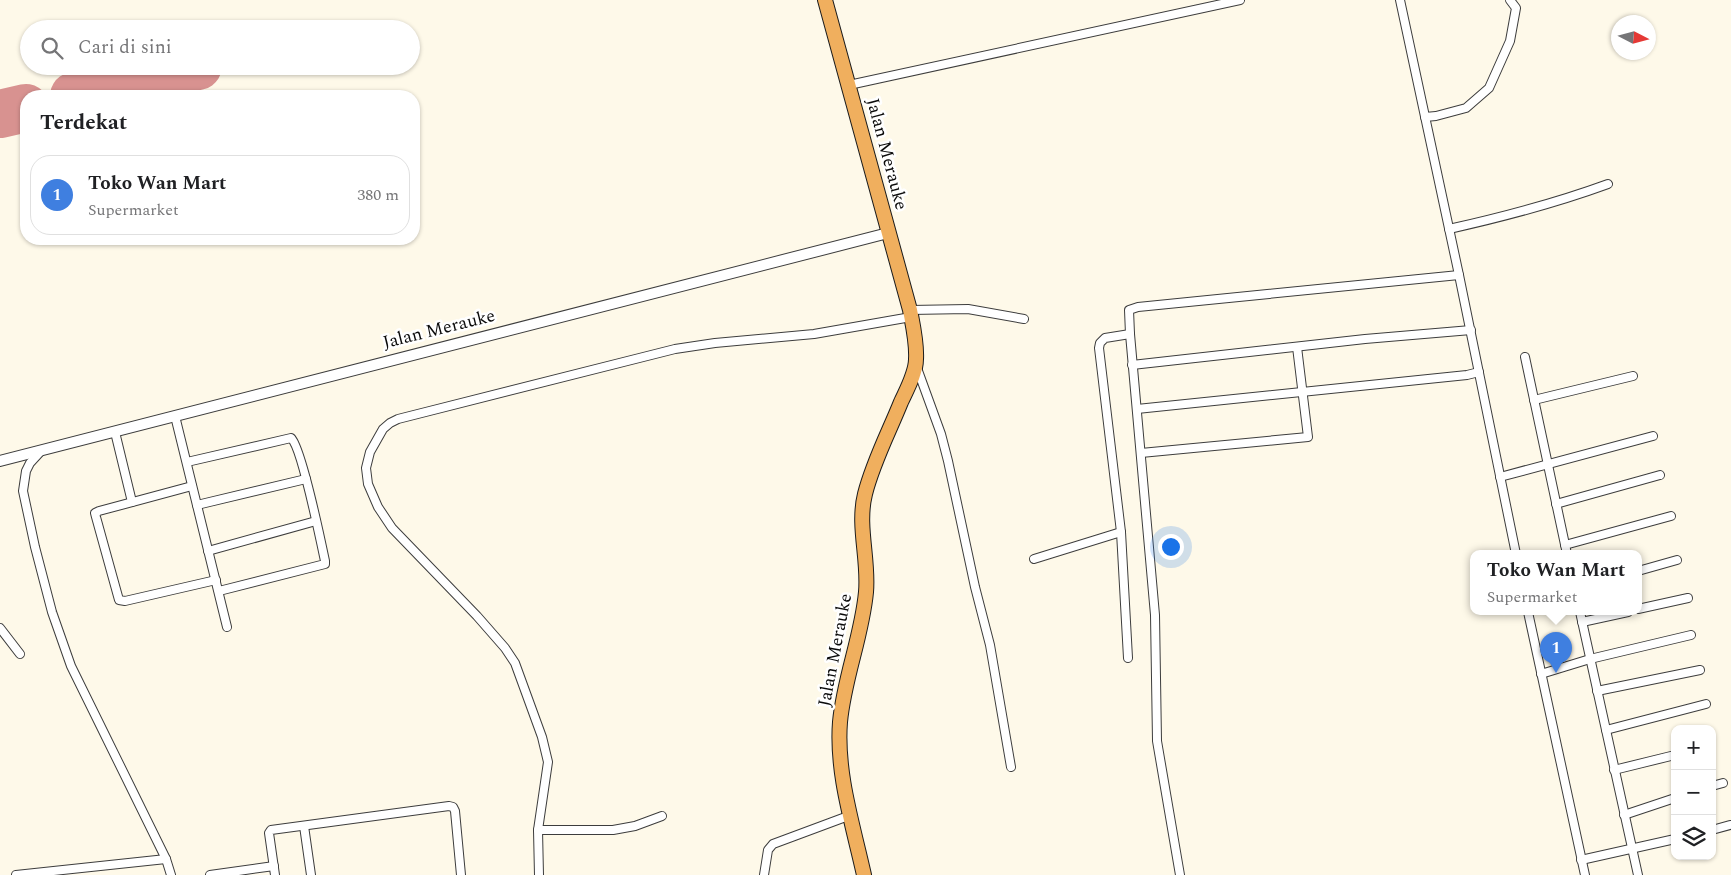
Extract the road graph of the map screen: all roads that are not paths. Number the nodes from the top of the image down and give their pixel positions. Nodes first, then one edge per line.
1 (825, 0) edge
2 (1240, 0) edge
3 (1400, 0) edge
4 (1510, 0) edge
5 (849, 85) junction
6 (1425, 117) junction
7 (1608, 184) dead end
8 (1449, 229) junction
9 (888, 233) junction
10 (1459, 275) junction
11 (910, 314) junction
12 (1024, 319) dead end
13 (1470, 330) junction
14 (1130, 334) junction
15 (1297, 347) junction
16 (1526, 357) dead end
17 (916, 364) junction
18 (1132, 364) junction
19 (1479, 372) junction
20 (1633, 376) dead end
21 (1302, 392) junction
22 (1534, 400) junction
23 (1137, 410) junction
24 (175, 416) junction
25 (114, 432) junction
26 (1654, 436) dead end
27 (41, 451) junction
28 (1141, 453) junction
29 (0, 461) edge
30 (187, 462) junction
31 (1548, 464) junction
32 (1660, 475) dead end
33 (1500, 477) junction
34 (306, 479) junction
35 (192, 486) junction
36 (132, 502) junction
37 (1556, 504) junction
38 (197, 505) junction
39 (1671, 516) dead end
40 (316, 521) junction
41 (1121, 532) junction
42 (1565, 545) junction
43 (1515, 550) edge
44 (1566, 550) edge
45 (208, 551) junction
46 (1034, 559) dead end
47 (1678, 560) dead end
48 (1642, 570) edge
49 (216, 580) junction
50 (219, 591) junction
51 (1688, 598) dead end
52 (1642, 609) edge
53 (1529, 615) edge
54 (1581, 615) edge
55 (1614, 615) edge
56 (1582, 622) junction
57 (227, 627) dead end
58 (0, 628) edge
59 (1691, 635) dead end
60 (20, 654) dead end
61 (1128, 658) dead end
62 (1590, 659) junction
63 (1700, 670) dead end
64 (1541, 674) junction
65 (1597, 691) junction
66 (1706, 704) dead end
67 (1606, 730) junction
68 (1671, 755) edge
69 (1011, 767) dead end
70 (1614, 770) junction
71 (1723, 783) dead end
72 (1716, 785) edge
73 (1671, 799) edge
74 (1624, 814) junction
75 (851, 815) junction
76 (662, 816) dead end
77 (1730, 825) dead end
78 (304, 826) junction
79 (1716, 829) edge
80 (538, 830) junction
81 (1671, 839) edge
82 (1632, 849) junction
83 (166, 859) junction
84 (1581, 860) junction
85 (274, 866) junction
86 (16, 875) edge
87 (171, 875) edge
88 (210, 875) edge
89 (275, 875) edge
90 (311, 875) edge
91 (461, 875) edge
92 (539, 875) edge
93 (764, 875) edge
94 (864, 875) edge
95 (1180, 875) edge
96 (1585, 875) edge
97 (1638, 875) edge

1 - 5 highway, Jalan Merauke
2 - 5 street
3 - 6 street
4 - 6 street
5 - 9 highway, Jalan Merauke
6 - 8 street
7 - 8 street
8 - 10 street
9 - 11 highway, Jalan Merauke
9 - 24 street, Jalan Merauke
10 - 13 street
10 - 14 street
11 - 12 street
11 - 17 highway, Jalan Merauke
11 - 80 street
13 - 15 street
13 - 19 street
14 - 18 street
14 - 41 street
15 - 18 street
15 - 21 street
16 - 22 street
17 - 69 street
17 - 75 highway, Jalan Merauke
18 - 23 street
19 - 21 street
19 - 33 street
20 - 22 street
21 - 23 street
21 - 28 street
22 - 31 street
23 - 28 street
24 - 25 street, Jalan Merauke
24 - 30 street
25 - 27 street, Jalan Merauke
25 - 36 street
26 - 31 street
27 - 29 street, Jalan Merauke
27 - 83 street
28 - 95 street
30 - 34 street
30 - 35 street
31 - 33 street
31 - 37 street
32 - 37 street
33 - 43 street
34 - 38 street
34 - 40 street
35 - 36 street
35 - 38 street
36 - 49 street
37 - 42 street
38 - 45 street
39 - 42 street
40 - 45 street
40 - 50 street
41 - 46 street
41 - 61 street
42 - 44 street
45 - 49 street
47 - 48 street
49 - 50 street
50 - 57 street
51 - 52 street
53 - 64 street
54 - 56 street
55 - 56 street
56 - 62 street
58 - 60 street
59 - 62 street
62 - 64 street
62 - 65 street
63 - 65 street
64 - 84 street
65 - 67 street
66 - 67 street
67 - 70 street
68 - 70 street
70 - 74 street
71 - 72 street
73 - 74 street
74 - 82 street
75 - 93 street
75 - 94 highway, Jalan Merauke
76 - 80 street
77 - 79 street
78 - 85 street
78 - 90 street
78 - 91 street
80 - 92 street
81 - 82 street
82 - 84 street
82 - 97 street
83 - 86 street
83 - 87 street
84 - 96 street
85 - 88 street
85 - 89 street

